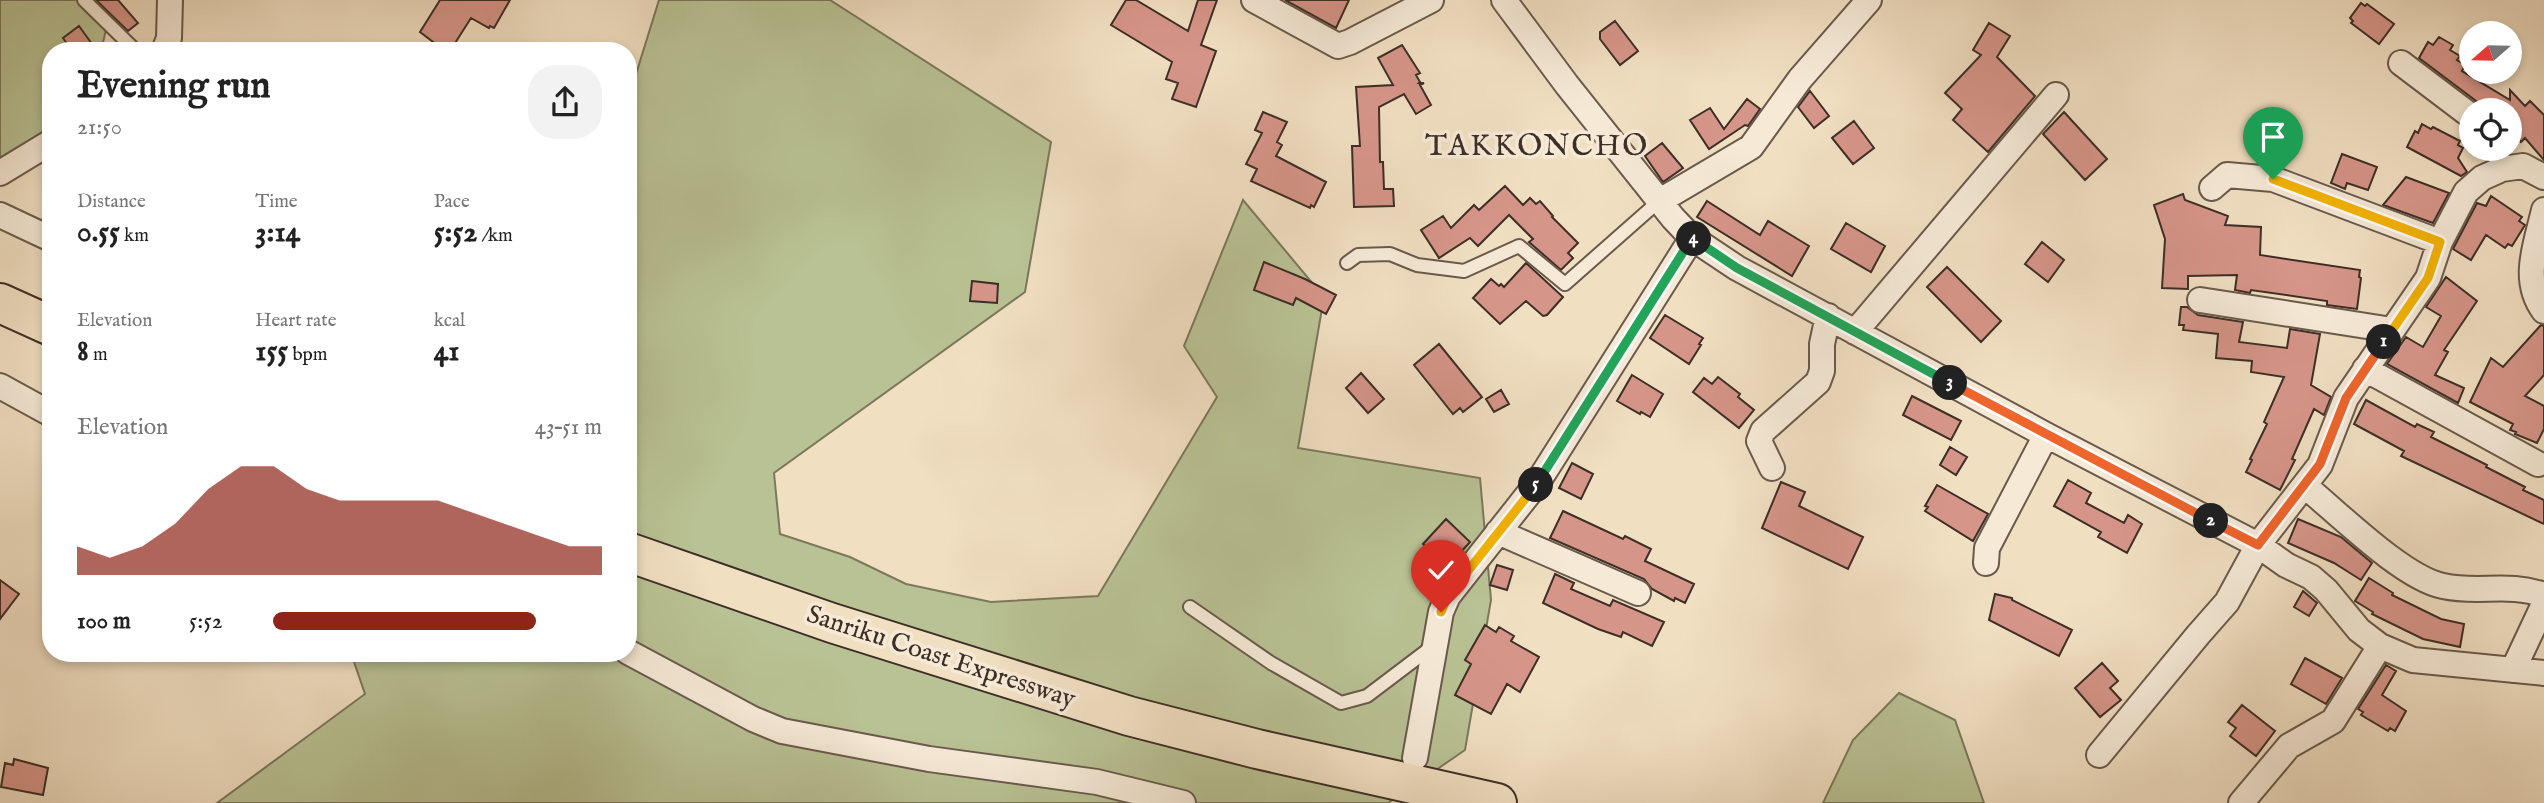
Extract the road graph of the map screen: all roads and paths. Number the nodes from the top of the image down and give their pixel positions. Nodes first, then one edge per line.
1 (84, 0) edge
2 (170, 0) edge
3 (1254, 0) edge
4 (1432, 0) edge
5 (1504, 0) edge
6 (1869, 0) edge
7 (127, 42) edge
8 (167, 42) edge
9 (2400, 63) dead end
10 (2056, 95) dead end
11 (2459, 107) edge
12 (42, 147) edge
13 (2525, 164) edge
14 (0, 173) edge
15 (2211, 188) dead end
16 (1658, 202) junction
17 (2544, 210) edge
18 (0, 215) edge
19 (42, 235) edge
20 (1692, 238) junction
21 (2440, 242) junction
22 (1347, 264) dead end
23 (2200, 300) dead end
24 (0, 303) edge
25 (2544, 312) edge
26 (1828, 316) junction
27 (42, 322) edge
28 (2392, 330) junction
29 (1854, 332) junction
30 (2365, 369) junction
31 (0, 386) edge
32 (42, 409) edge
33 (2046, 435) junction
34 (2538, 464) dead end
35 (1772, 468) dead end
36 (2305, 486) junction
37 (1498, 532) junction
38 (2258, 545) junction
39 (637, 555) edge
40 (1986, 563) dead end
41 (1638, 593) dead end
42 (2544, 595) edge
43 (2544, 604) edge
44 (1190, 607) dead end
45 (1436, 644) junction
46 (2381, 646) junction
47 (637, 657) edge
48 (2512, 670) junction
49 (2544, 673) edge
50 (1257, 749) junction
51 (2099, 755) dead end
52 (1415, 758) dead end
53 (1183, 803) edge
54 (1425, 803) edge
55 (1497, 803) edge
56 (2241, 803) edge

1 - 7 lane
2 - 8 street
3 - 4 street
5 - 16 street
6 - 16 street
9 - 11 street
10 - 29 street
12 - 14 street
13 - 21 street
15 - 21 street
16 - 20 street
16 - 22 lane
17 - 25 street
18 - 19 street
20 - 26 street
20 - 37 street
21 - 28 street
23 - 28 street
24 - 27 highway
26 - 29 street
26 - 35 street
28 - 30 street
29 - 33 street
30 - 34 street
30 - 36 street
31 - 32 street
33 - 38 street
33 - 40 street
36 - 38 street
36 - 42 street
37 - 41 street
37 - 45 street
38 - 46 street
38 - 51 street
39 - 50 highway, Sanriku Coast Expressway
43 - 48 street
44 - 45 lane
45 - 52 street
46 - 48 street
46 - 56 street
47 - 53 street
48 - 49 street
50 - 54 highway, Sanriku Coast Expressway
50 - 55 highway, Sanriku Coast Expressway

